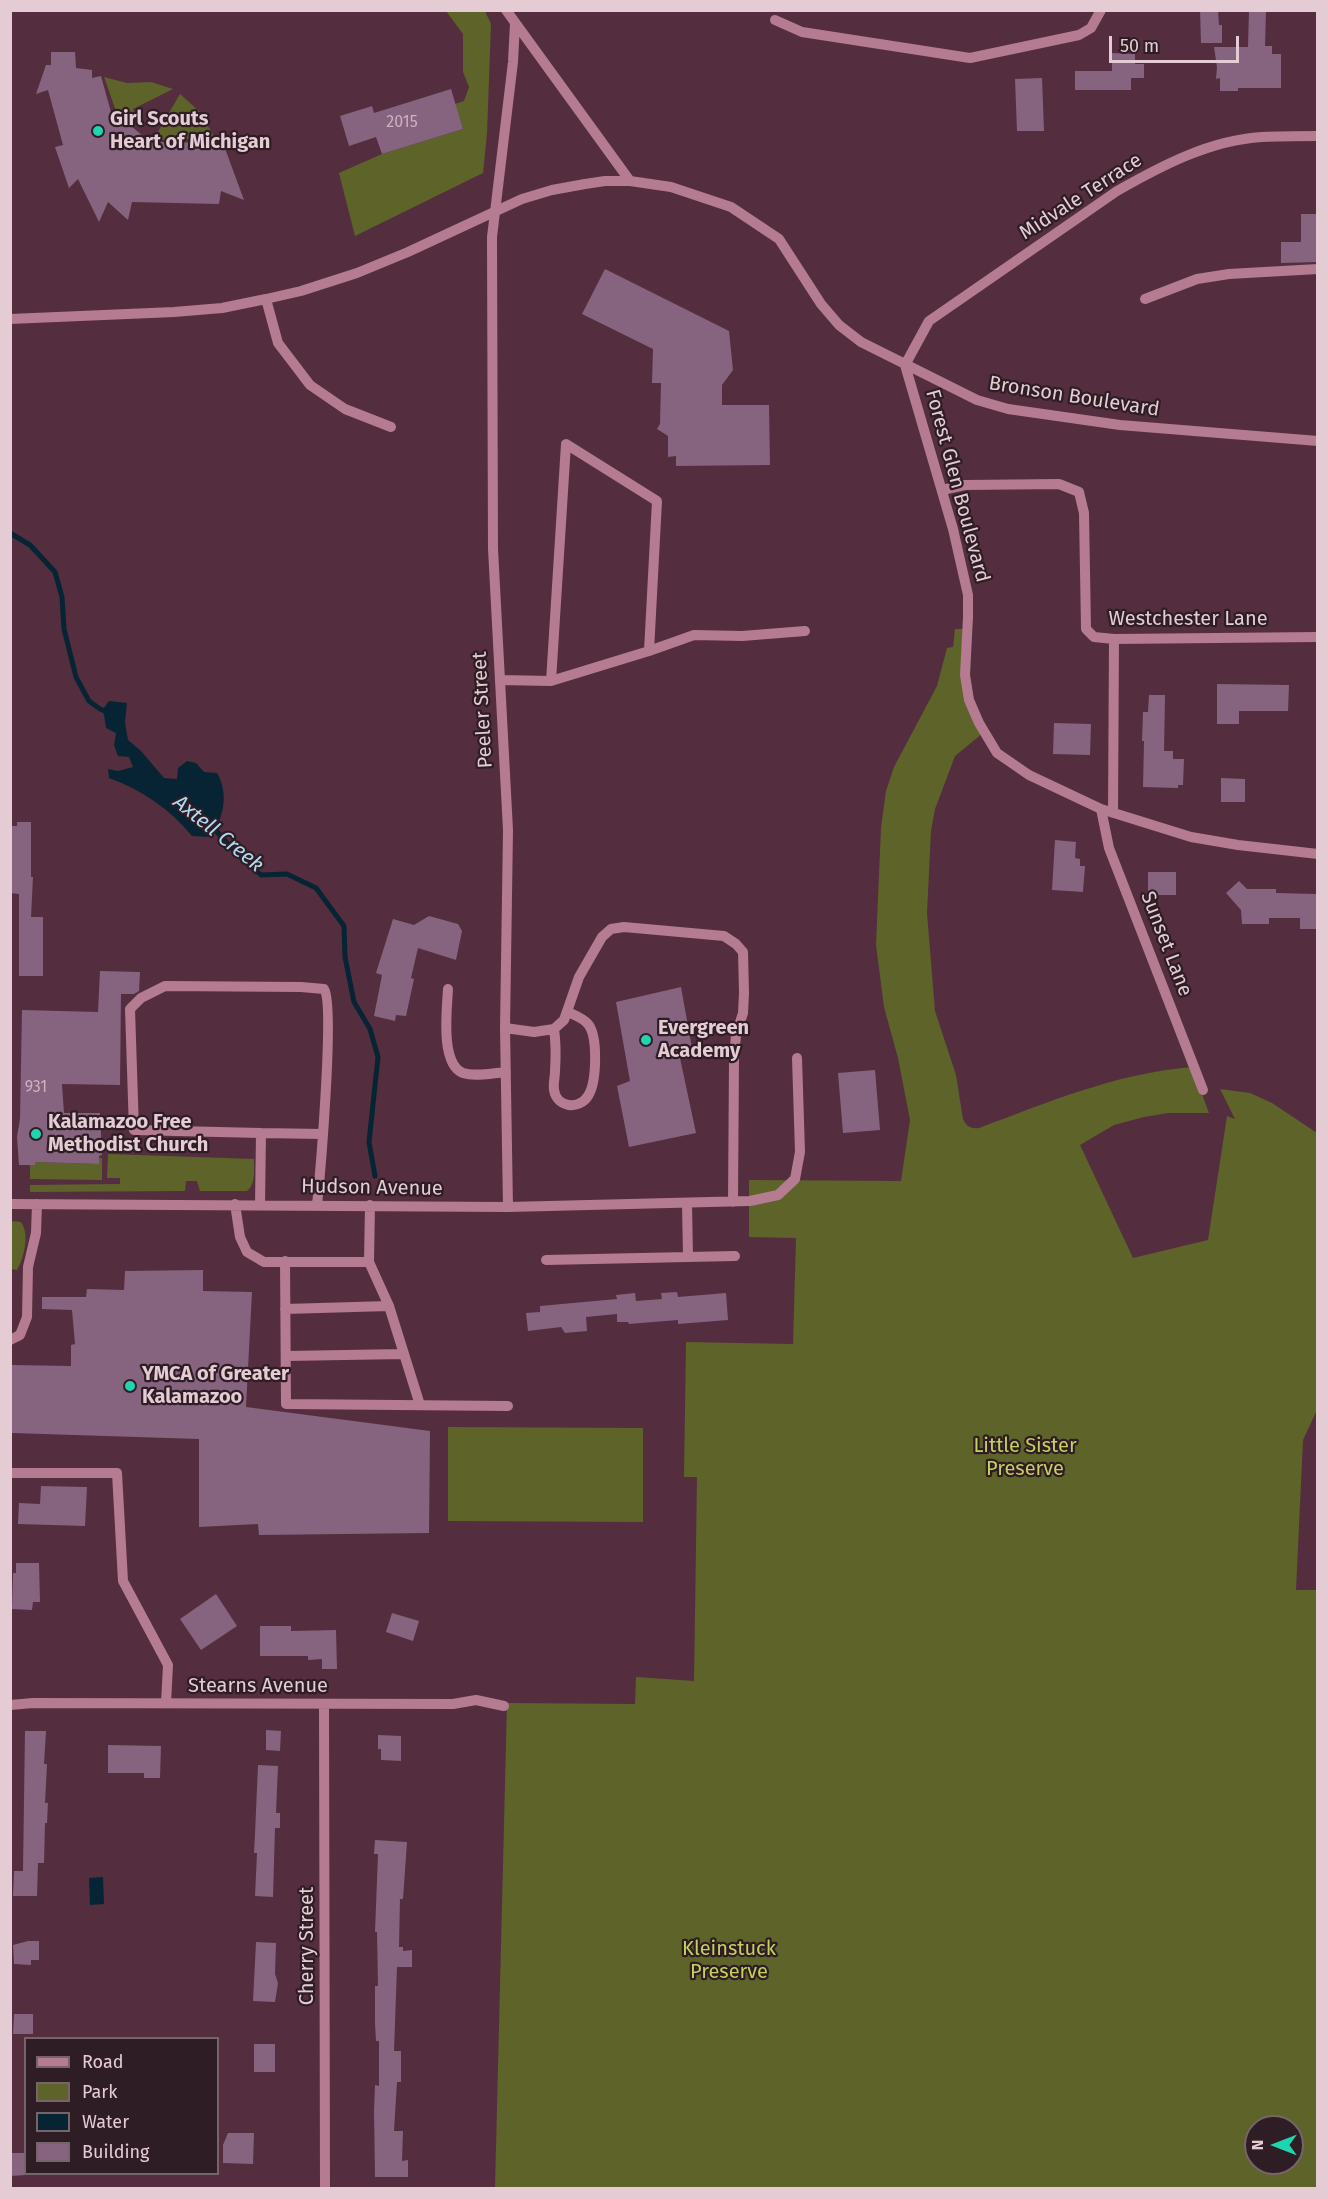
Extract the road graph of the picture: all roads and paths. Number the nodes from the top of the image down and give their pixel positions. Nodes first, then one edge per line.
1 (506, 10) edge
2 (1101, 10) edge
3 (775, 20) dead end
4 (515, 23) junction
5 (1317, 136) edge
6 (630, 181) junction
7 (496, 211) junction
8 (1317, 269) edge
9 (266, 299) junction
10 (1144, 299) dead end
11 (10, 319) edge
12 (905, 365) junction
13 (391, 427) dead end
14 (1317, 441) edge
15 (942, 490) junction
16 (805, 631) dead end
17 (1317, 637) edge
18 (1114, 639) junction
19 (649, 651) junction
20 (500, 680) junction
21 (551, 681) junction
22 (1101, 809) junction
23 (1113, 813) junction
24 (1317, 854) edge
25 (448, 989) dead end
26 (568, 1012) junction
27 (505, 1028) junction
28 (554, 1029) junction
29 (797, 1058) dead end
30 (506, 1072) junction
31 (1203, 1090) dead end
32 (261, 1133) junction
33 (322, 1134) junction
34 (734, 1202) junction
35 (687, 1203) junction
36 (10, 1204) edge
37 (37, 1204) junction
38 (235, 1204) junction
39 (260, 1205) junction
40 (317, 1205) junction
41 (370, 1205) junction
42 (508, 1207) junction
43 (735, 1256) dead end
44 (688, 1257) junction
45 (546, 1260) dead end
46 (285, 1261) junction
47 (369, 1262) junction
48 (389, 1306) junction
49 (285, 1310) junction
50 (10, 1340) edge
51 (404, 1354) junction
52 (286, 1356) junction
53 (420, 1405) junction
54 (508, 1406) dead end
55 (10, 1473) edge
56 (166, 1703) junction
57 (324, 1704) junction
58 (10, 1705) edge
59 (504, 1706) dead end
60 (325, 2188) edge

1 - 4 street
2 - 3 street
4 - 6 street
4 - 7 street, Peeler Street
5 - 12 street, Midvale Terrace
6 - 7 street, Bronson Boulevard
6 - 12 street, Bronson Boulevard
7 - 9 street, Bronson Boulevard
7 - 20 street, Peeler Street
8 - 10 street
9 - 11 street, Bronson Boulevard
9 - 13 street
12 - 14 street, Bronson Boulevard
12 - 15 street, Forest Glen Boulevard
15 - 18 street, Westchester Lane
15 - 22 street, Forest Glen Boulevard
16 - 19 street
17 - 18 street, Westchester Lane
18 - 23 street
19 - 21 street
19 - 21 street
20 - 21 street
20 - 27 street, Peeler Street
22 - 23 street
22 - 31 street, Sunset Lane
23 - 24 street
25 - 30 street
26 - 28 street
26 - 28 street
26 - 34 street
27 - 28 street
27 - 30 street, Peeler Street
29 - 34 street, Hudson Avenue
30 - 42 street, Peeler Street
32 - 33 street
32 - 33 street
32 - 39 street
33 - 40 street
34 - 35 street, Hudson Avenue
35 - 42 street, Hudson Avenue
35 - 44 street
36 - 37 street, Hudson Avenue
37 - 38 street, Hudson Avenue
37 - 50 street
38 - 39 street, Hudson Avenue
38 - 46 street
39 - 40 street, Hudson Avenue
40 - 41 street, Hudson Avenue
41 - 42 street, Hudson Avenue
41 - 47 street
43 - 44 street
44 - 45 street
46 - 47 street
46 - 49 street
47 - 48 street
48 - 49 street
48 - 51 street
49 - 52 street
51 - 52 street
51 - 53 street
52 - 53 street
53 - 54 street
55 - 56 street
56 - 57 street, Stearns Avenue
56 - 58 street, Stearns Avenue
57 - 59 street, Stearns Avenue
57 - 60 street, Cherry Street

